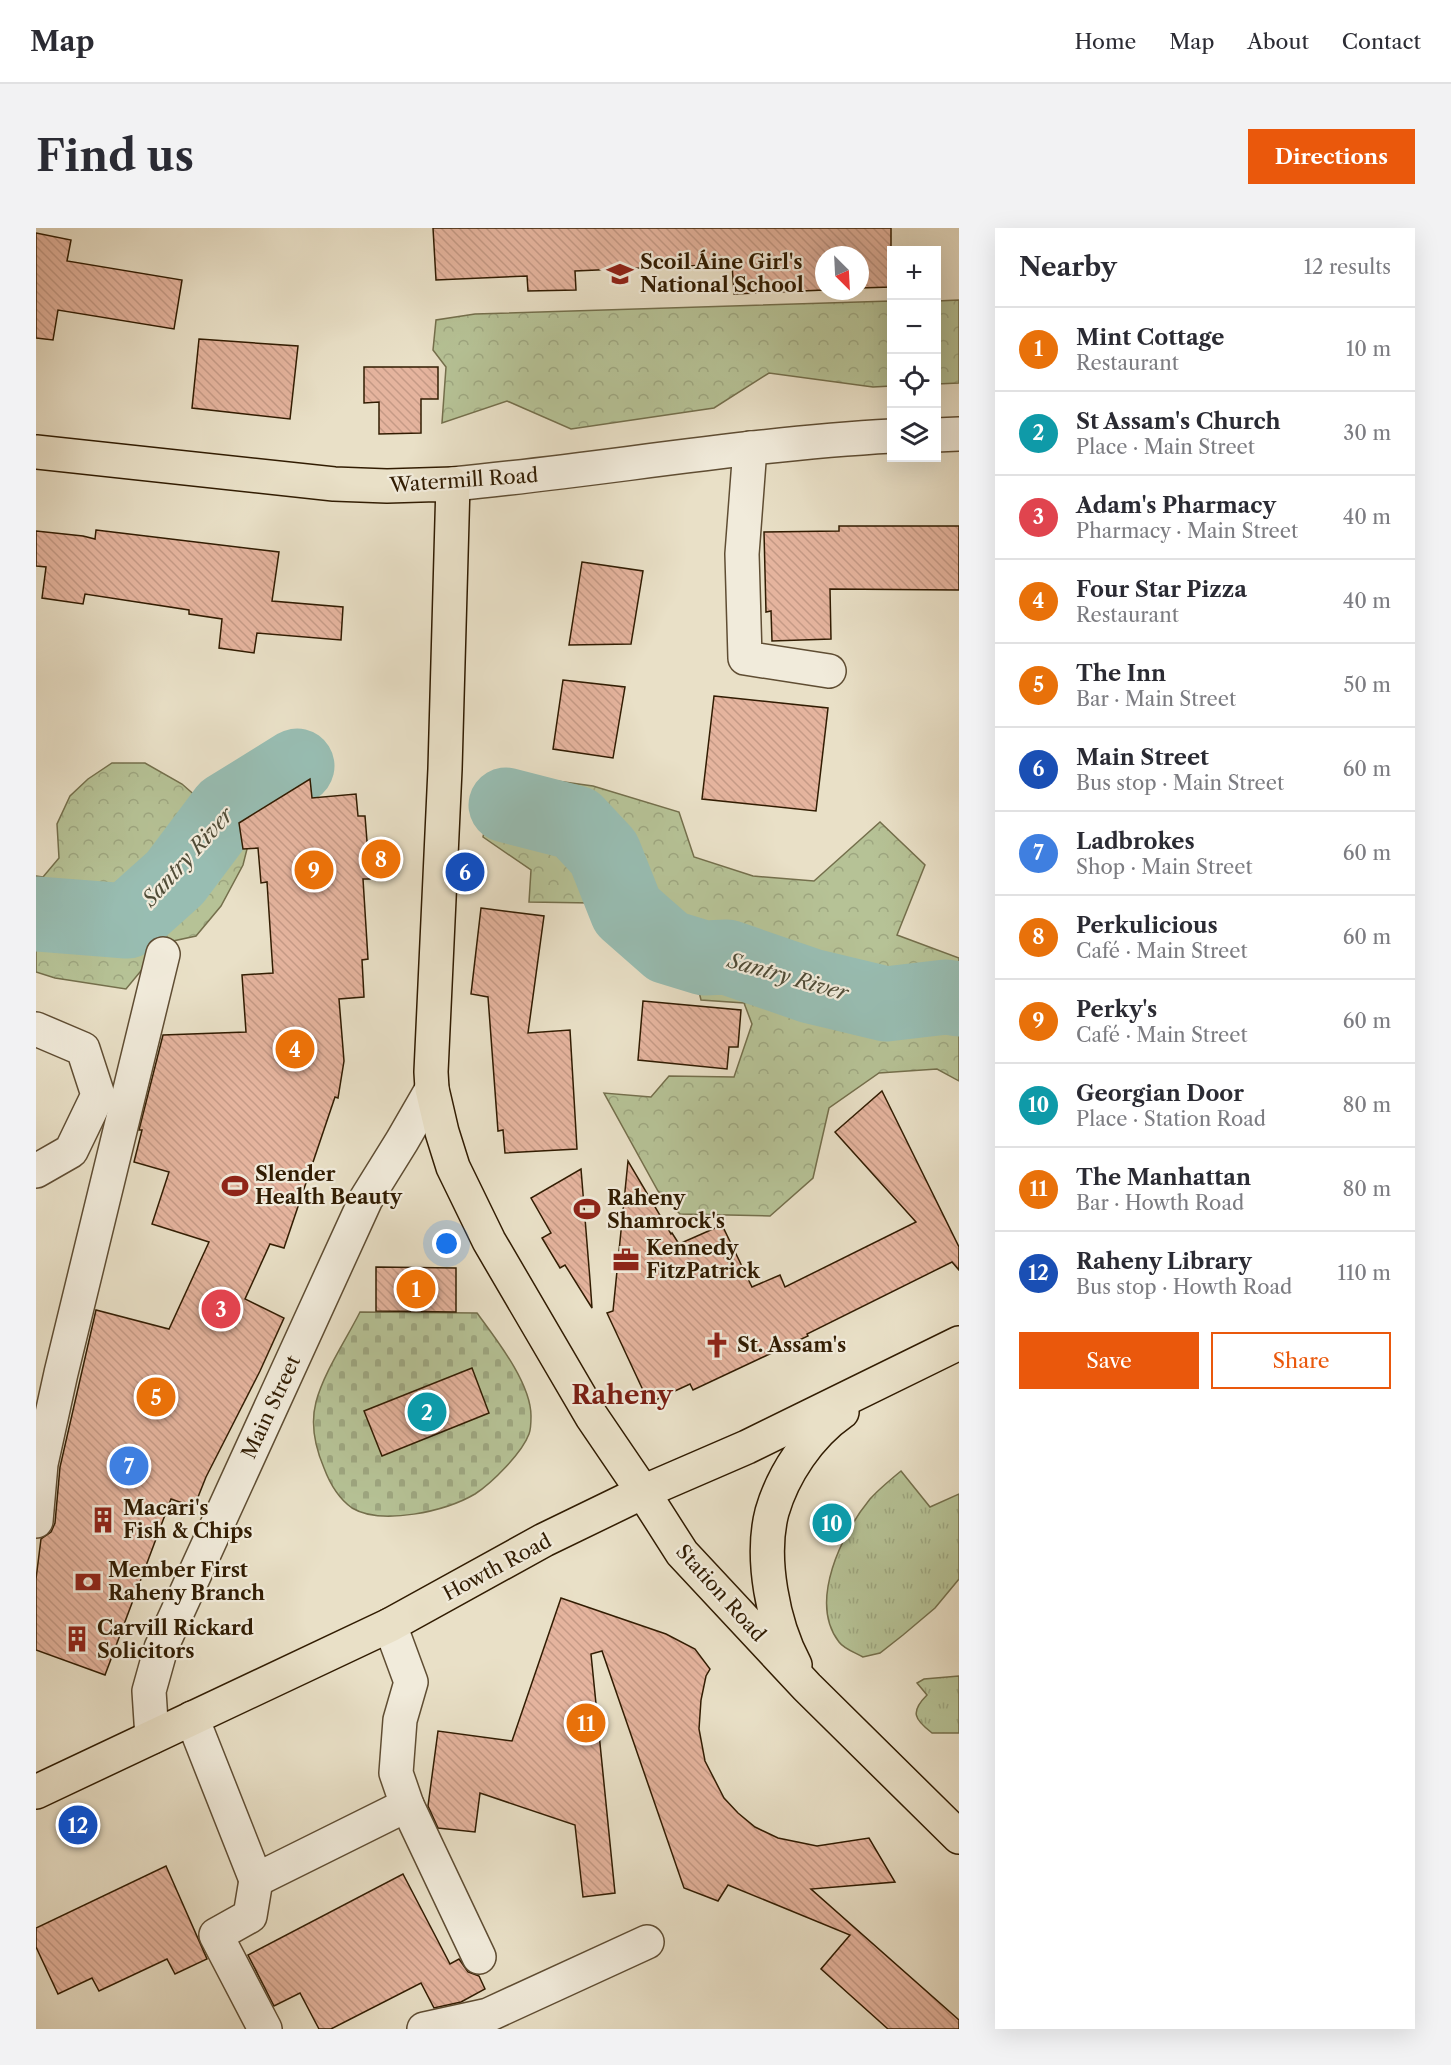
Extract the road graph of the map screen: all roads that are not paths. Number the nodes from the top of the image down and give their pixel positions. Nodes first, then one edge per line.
1 (959, 434) edge
2 (941, 435) edge
3 (887, 436) edge
4 (750, 448) junction
5 (36, 452) edge
6 (453, 484) junction
7 (829, 671) dead end
8 (163, 954) dead end
9 (36, 1029) edge
10 (432, 1089) junction
11 (36, 1171) edge
12 (959, 1343) edge
13 (895, 1375) junction
14 (643, 1492) junction
15 (36, 1521) edge
16 (390, 1625) junction
17 (807, 1687) junction
18 (192, 1718) junction
19 (152, 1737) junction
20 (39, 1783) edge
21 (408, 1805) junction
22 (959, 1837) edge
23 (256, 1880) junction
24 (647, 1942) dead end
25 (479, 1957) dead end
26 (265, 2029) edge
27 (424, 2029) edge

1 - 2 street
3 - 4 street, Watermill Road
4 - 6 street, Watermill Road
4 - 7 street
5 - 6 main road, Watermill Road
6 - 10 main road, Main Street
8 - 15 street
9 - 11 street
10 - 14 main road, Main Street
10 - 19 street, Main Street
12 - 13 main road, Howth Road
13 - 14 main road, Howth Road
13 - 17 main road, Station Road
14 - 16 main road, Howth Road
14 - 17 main road, Station Road
16 - 18 main road, Howth Road
16 - 21 street
17 - 22 main road, Station Road
18 - 19 main road, Howth Road
18 - 23 street
19 - 20 main road, Howth Road
21 - 23 street
21 - 25 street
23 - 26 street
24 - 27 street

